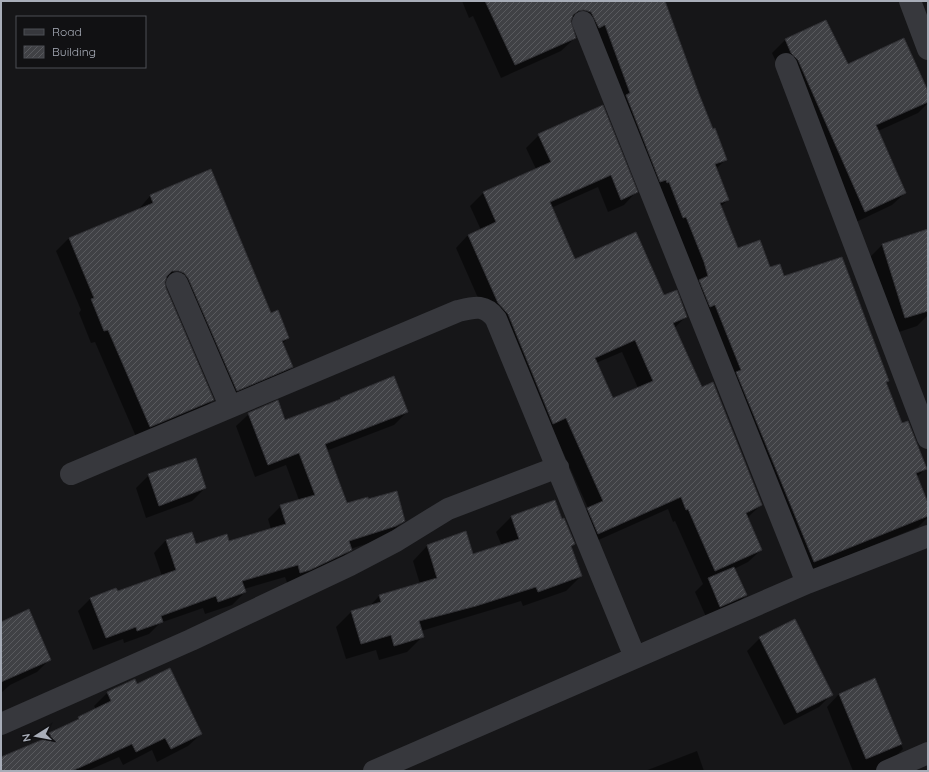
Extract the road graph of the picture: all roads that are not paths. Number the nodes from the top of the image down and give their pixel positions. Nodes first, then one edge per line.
1 (910, 1) edge
2 (583, 22) dead end
3 (928, 49) edge
4 (786, 64) dead end
5 (177, 284) dead end
6 (230, 406) junction
7 (928, 438) edge
8 (558, 467) junction
9 (71, 474) dead end
10 (928, 536) edge
11 (807, 583) junction
12 (636, 657) junction
13 (1, 724) edge
14 (928, 753) edge
15 (374, 771) edge
16 (886, 771) edge

1 - 3 street
2 - 11 street
4 - 7 street
5 - 6 street
6 - 8 street
6 - 9 street
8 - 12 street
8 - 13 street
10 - 11 street
11 - 12 street
12 - 15 street
14 - 16 street

